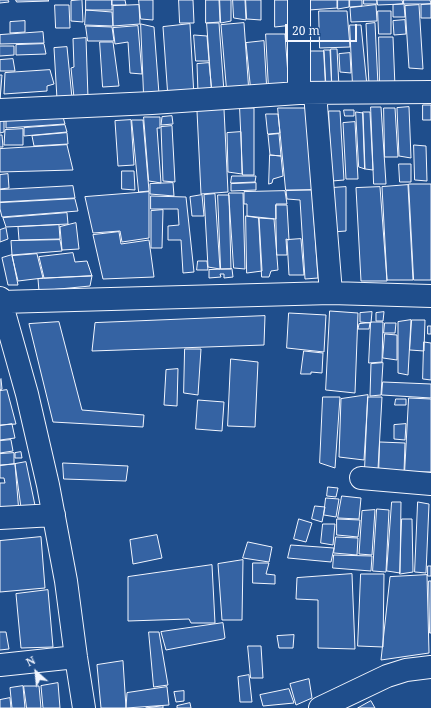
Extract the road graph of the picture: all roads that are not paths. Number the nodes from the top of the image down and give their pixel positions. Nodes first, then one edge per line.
1 (299, 0) edge
2 (431, 92) edge
3 (307, 93) junction
4 (0, 110) edge
5 (331, 293) junction
6 (431, 296) edge
7 (1, 300) edge
8 (361, 478) dead end
9 (431, 484) edge
10 (54, 515) junction
11 (0, 518) edge
12 (76, 658) junction
13 (0, 665) edge
14 (431, 667) edge
15 (84, 708) edge
16 (320, 708) edge

1 - 3 street
2 - 3 street
3 - 4 street
3 - 5 street
5 - 6 street
5 - 7 street
7 - 10 street
8 - 9 street
10 - 11 street
10 - 12 street
12 - 13 street
12 - 15 street
14 - 16 street

